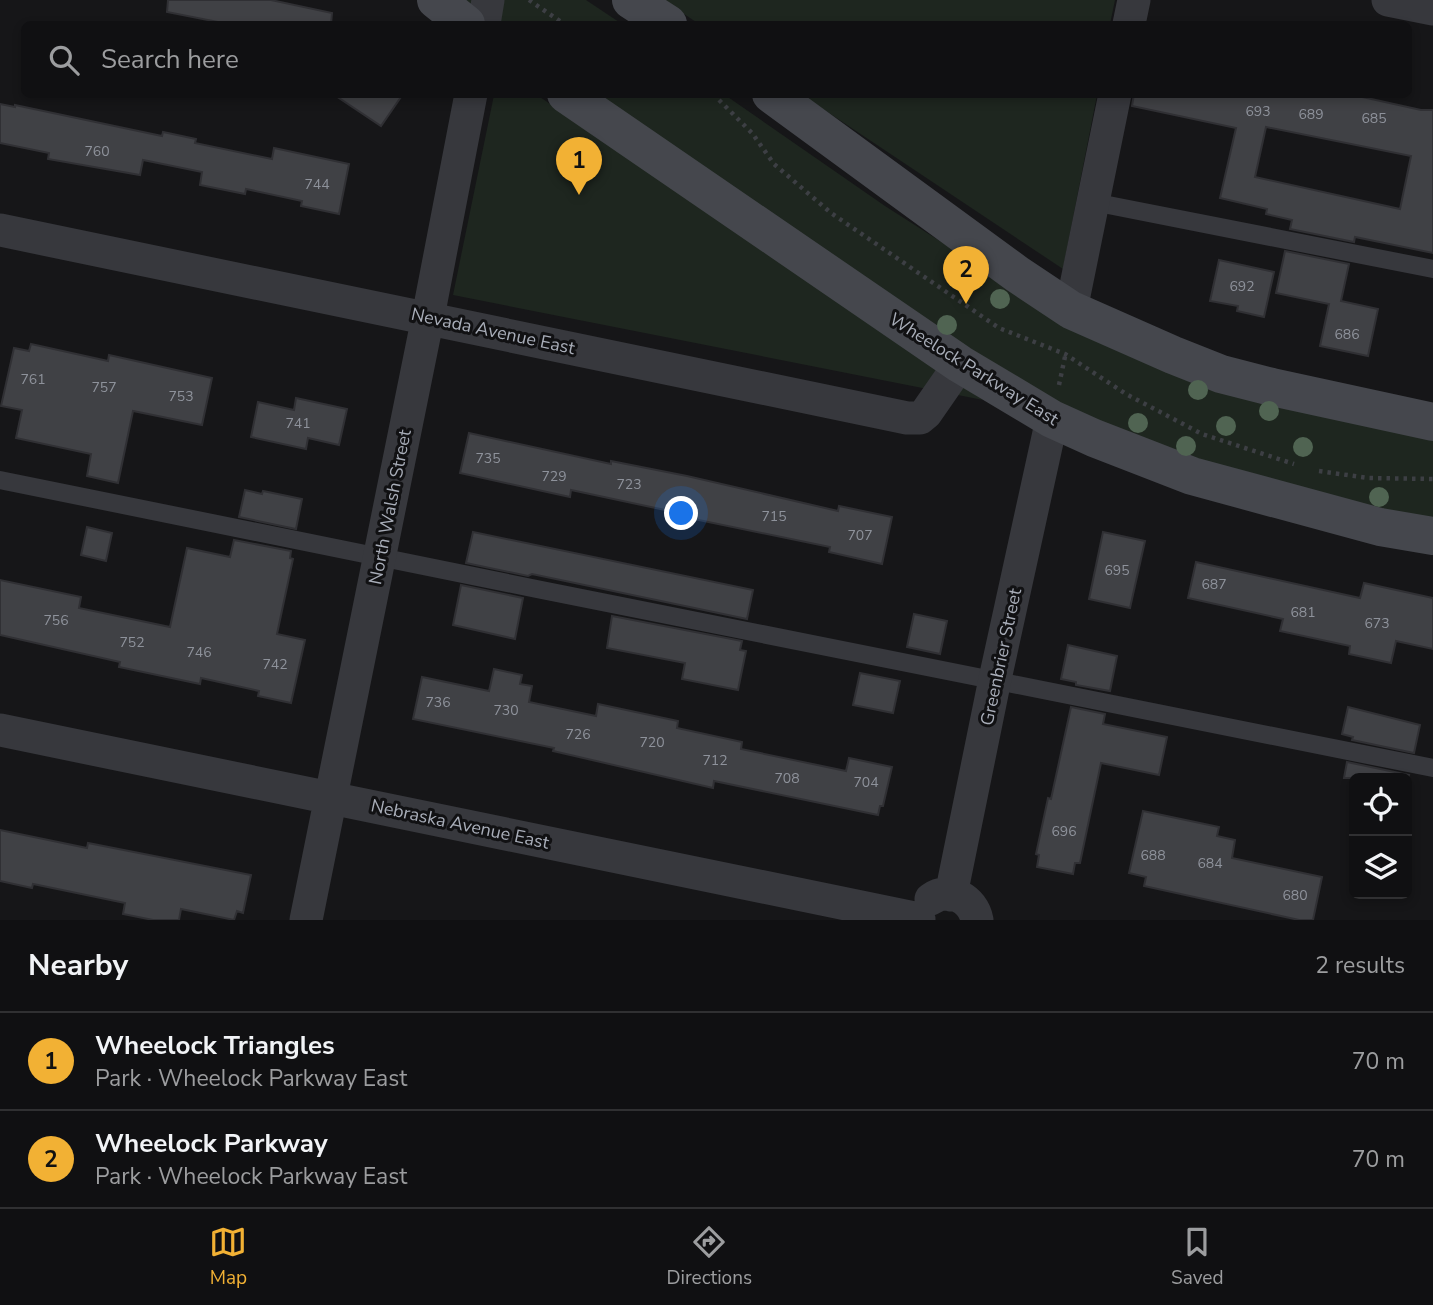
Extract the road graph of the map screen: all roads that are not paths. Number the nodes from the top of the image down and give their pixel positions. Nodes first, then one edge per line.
1 (436, 0) edge
2 (488, 0) edge
3 (631, 0) edge
4 (1134, 0) edge
5 (1388, 0) edge
6 (1433, 9) edge
7 (462, 21) edge
8 (484, 21) edge
9 (662, 21) edge
10 (1130, 21) edge
11 (470, 98) edge
12 (572, 98) edge
13 (776, 98) edge
14 (1114, 98) edge
15 (1093, 202) junction
16 (0, 230) edge
17 (1433, 270) edge
18 (1071, 310) junction
19 (428, 317) junction
20 (960, 364) junction
21 (1052, 419) junction
22 (1433, 422) edge
23 (0, 480) edge
24 (1433, 536) edge
25 (379, 558) junction
26 (995, 679) junction
27 (0, 730) edge
28 (1433, 768) edge
29 (331, 798) junction
30 (951, 895) junction
31 (919, 919) edge
32 (306, 920) edge
33 (977, 920) edge

1 - 7 street
2 - 8 street
3 - 9 street
4 - 10 street
5 - 6 street
11 - 19 street, North Walsh Street
12 - 20 street, Wheelock Parkway East
13 - 18 street
14 - 15 street
15 - 17 lane
15 - 18 street
16 - 19 street, Nevada Avenue East
18 - 22 street
19 - 20 street, Nevada Avenue East
19 - 25 street, North Walsh Street
20 - 21 street, Wheelock Parkway East
21 - 24 street, Wheelock Parkway East
21 - 26 street, Greenbrier Street
23 - 25 lane
25 - 26 lane
25 - 29 street, North Walsh Street
26 - 28 lane
26 - 30 street, Greenbrier Street
27 - 29 street, Nebraska Avenue East
29 - 31 street, Nebraska Avenue East
29 - 32 street, North Walsh Street
30 - 31 street
30 - 33 street

